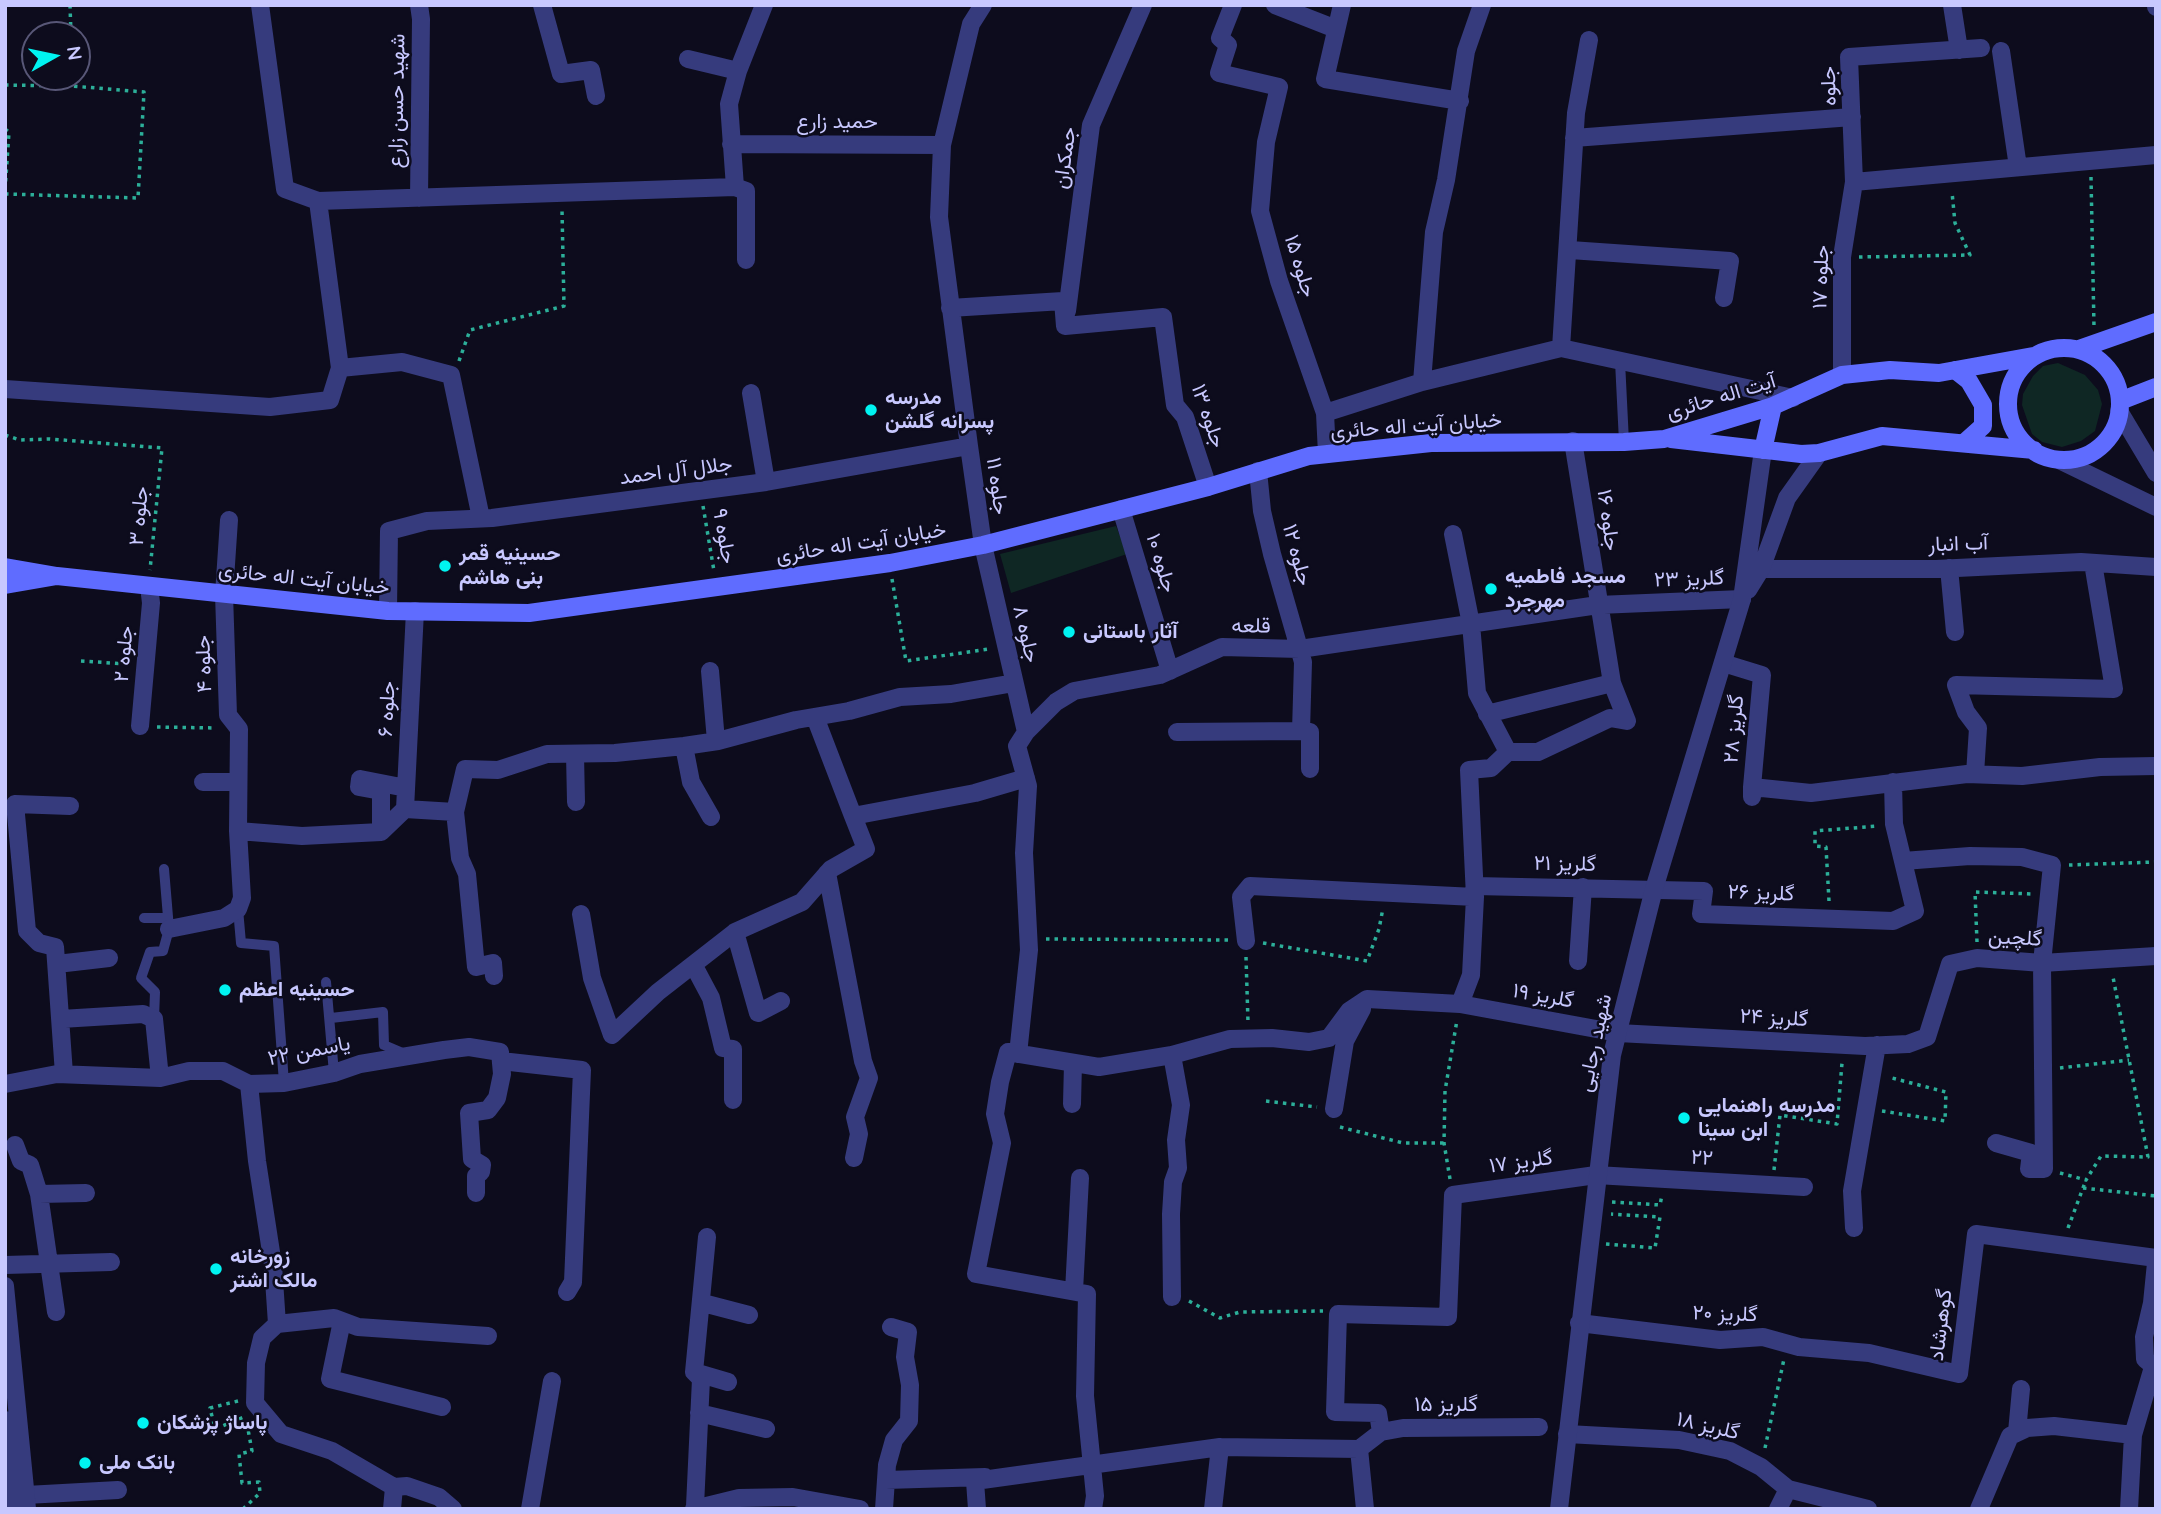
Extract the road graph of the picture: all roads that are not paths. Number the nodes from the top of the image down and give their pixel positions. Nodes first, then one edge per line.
1 (260, 5) edge
2 (419, 5) edge
3 (542, 5) edge
4 (764, 5) edge
5 (983, 5) edge
6 (1143, 5) edge
7 (1233, 5) edge
8 (1275, 5) edge
9 (1342, 5) edge
10 (1482, 5) edge
11 (1952, 5) edge
12 (1336, 29) junction
13 (1589, 40) dead end
14 (1981, 48) dead end
15 (1959, 50) junction
16 (2001, 51) dead end
17 (688, 60) dead end
18 (737, 71) junction
19 (596, 96) dead end
20 (1460, 101) junction
21 (1852, 117) junction
22 (1574, 138) junction
23 (731, 144) junction
24 (942, 145) junction
25 (2156, 155) edge
26 (2018, 167) junction
27 (1854, 181) junction
28 (734, 187) junction
29 (419, 198) junction
30 (318, 201) junction
31 (1570, 250) junction
32 (746, 260) dead end
33 (1724, 298) dead end
34 (950, 307) junction
35 (2156, 321) edge
36 (1065, 326) junction
37 (2087, 346) junction
38 (1561, 348) junction
39 (2033, 356) junction
40 (1619, 361) junction
41 (340, 369) junction
42 (1955, 370) junction
43 (1842, 375) junction
44 (1422, 382) junction
45 (2156, 387) edge
46 (5, 389) edge
47 (751, 393) dead end
48 (1793, 398) junction
49 (1773, 406) junction
50 (2120, 406) junction
51 (1325, 413) junction
52 (1664, 439) junction
53 (1573, 441) junction
54 (1624, 442) junction
55 (1964, 443) junction
56 (968, 446) junction
57 (1763, 450) junction
58 (2034, 450) junction
59 (1819, 453) junction
60 (1327, 454) junction
61 (2061, 461) junction
62 (1258, 471) junction
63 (2156, 473) edge
64 (766, 482) junction
65 (1208, 487) junction
66 (2156, 507) edge
67 (1121, 509) junction
68 (481, 518) junction
69 (229, 520) dead end
70 (1453, 534) dead end
71 (983, 545) junction
72 (2093, 563) junction
73 (5, 566) edge
74 (2156, 567) edge
75 (1949, 568) junction
76 (1761, 569) junction
77 (57, 576) junction
78 (5, 585) edge
79 (149, 586) junction
80 (224, 594) junction
81 (1742, 599) junction
82 (1598, 605) junction
83 (388, 611) junction
84 (415, 611) junction
85 (1471, 624) junction
86 (1955, 632) dead end
87 (1300, 649) junction
88 (1723, 663) junction
89 (710, 671) dead end
90 (1170, 671) junction
91 (1014, 683) junction
92 (1612, 683) junction
93 (1487, 714) junction
94 (815, 717) junction
95 (140, 726) road end
96 (1301, 731) junction
97 (1177, 732) dead end
98 (1022, 739) junction
99 (716, 741) junction
100 (684, 746) junction
101 (1508, 752) junction
102 (575, 754) junction
103 (2156, 766) edge
104 (1310, 769) dead end
105 (1975, 774) junction
106 (1026, 778) junction
107 (203, 782) dead end
108 (238, 782) junction
109 (1894, 782) junction
110 (406, 788) junction
111 (576, 802) dead end
112 (70, 806) dead end
113 (405, 808) junction
114 (455, 812) junction
115 (853, 816) junction
116 (711, 817) dead end
117 (238, 831) junction
118 (381, 832) junction
119 (1903, 861) junction
120 (164, 869) dead end
121 (827, 873) junction
122 (1583, 887) junction
123 (1654, 888) junction
124 (1475, 891) junction
125 (238, 909) junction
126 (582, 914) dead end
127 (144, 918) dead end
128 (168, 924) junction
129 (735, 932) junction
130 (1246, 941) road end
131 (2156, 956) edge
132 (109, 958) dead end
133 (1578, 961) dead end
134 (2042, 963) junction
135 (57, 964) junction
136 (694, 965) junction
137 (494, 976) dead end
138 (326, 982) dead end
139 (1367, 999) junction
140 (781, 1001) dead end
141 (1460, 1004) junction
142 (61, 1018) junction
143 (331, 1018) junction
144 (154, 1019) junction
145 (1618, 1033) junction
146 (1927, 1037) joint
147 (1877, 1045) junction
148 (1018, 1054) junction
149 (1172, 1055) junction
150 (410, 1056) junction
151 (500, 1057) junction
152 (1073, 1063) junction
153 (334, 1073) junction
154 (64, 1074) junction
155 (160, 1078) junction
156 (284, 1083) junction
157 (5, 1084) edge
158 (249, 1084) junction
159 (733, 1100) dead end
160 (1072, 1104) dead end
161 (1334, 1109) road end
162 (1996, 1143) dead end
163 (15, 1145) dead end
164 (854, 1158) dead end
165 (1596, 1174) junction
166 (1080, 1178) dead end
167 (1804, 1188) dead end
168 (86, 1193) dead end
169 (476, 1193) dead end
170 (39, 1194) junction
171 (1854, 1228) dead end
172 (707, 1237) dead end
173 (2156, 1260) edge
174 (111, 1262) dead end
175 (51, 1263) junction
176 (5, 1265) edge
177 (5, 1286) edge
178 (1074, 1291) junction
179 (567, 1292) dead end
180 (1172, 1297) road end
181 (703, 1303) junction
182 (56, 1312) dead end
183 (749, 1315) dead end
184 (342, 1321) junction
185 (1579, 1323) junction
186 (277, 1324) junction
187 (891, 1327) dead end
188 (488, 1336) dead end
189 (1869, 1353) joint
190 (2154, 1367) edge
191 (694, 1372) junction
192 (552, 1381) dead end
193 (728, 1382) dead end
194 (2021, 1389) dead end
195 (442, 1407) dead end
196 (699, 1413) junction
197 (1539, 1427) dead end
198 (6, 1429) edge
199 (765, 1429) dead end
200 (1381, 1432) junction
201 (2017, 1432) junction
202 (1567, 1434) junction
203 (2133, 1435) junction
204 (1220, 1447) junction
205 (1359, 1449) junction
206 (1090, 1465) junction
207 (1020, 1475) junction
208 (886, 1480) junction
209 (394, 1487) junction
210 (1788, 1489) junction
211 (118, 1490) dead end
212 (27, 1502) edge
213 (694, 1507) edge
214 (13, 1509) edge
215 (392, 1509) edge
216 (453, 1509) edge
217 (530, 1509) edge
218 (860, 1509) edge
219 (884, 1509) edge
220 (977, 1509) edge
221 (1093, 1509) edge
222 (1213, 1509) edge
223 (1365, 1509) edge
224 (1559, 1509) edge
225 (1778, 1509) edge
226 (1868, 1509) edge
227 (1979, 1509) edge
228 (2129, 1509) edge

1 - 30 street
2 - 29 street, شهید حسن زارع
3 - 19 street
4 - 18 street
5 - 24 street
6 - 36 street, جمکران
7 - 51 street, جلوه ۱۵
8 - 12 street
9 - 12 street
10 - 20 street
11 - 15 street
12 - 20 street
13 - 22 street
14 - 15 street, جلوه
15 - 21 street, جلوه
16 - 26 street
17 - 18 street
18 - 23 street
20 - 44 street
21 - 22 street
21 - 27 street, جلوه
22 - 31 street
23 - 24 street, حمید زارع
23 - 28 street
24 - 34 street
25 - 26 street
26 - 27 street
27 - 43 street, جلوه ۱۷
28 - 29 street
28 - 32 street
29 - 30 street
30 - 41 street
31 - 33 street
31 - 38 street
34 - 36 street
34 - 56 street, جلوه ۱۱
35 - 37 main road
36 - 65 street, جلوه ۱۳
37 - 39 main road
37 - 50 main road
38 - 40 street
38 - 44 street
39 - 42 main road, آیت اله حائری
39 - 58 main road
40 - 48 street
40 - 54 lane
41 - 46 street
41 - 68 street
42 - 43 main road, آیت اله حائری
42 - 55 main road
43 - 48 main road, آیت اله حائری
44 - 51 street
45 - 50 main road
47 - 64 street
48 - 49 main road, آیت اله حائری
49 - 52 main road, آیت اله حائری
49 - 57 main road
50 - 61 main road
50 - 63 street
51 - 60 street, جلوه ۱۵
52 - 54 main road, خیابان آیت اله حائری
52 - 57 main road, آیت اله حائری
53 - 54 main road, خیابان آیت اله حائری
53 - 60 main road, خیابان آیت اله حائری
53 - 82 street, جلوه ۱۶
55 - 58 main road, آیت اله حائری
55 - 59 main road, آیت اله حائری
56 - 64 street, جلال آل احمد
56 - 71 street, جلوه ۱۱
57 - 59 main road, آیت اله حائری
57 - 81 street
58 - 61 main road
59 - 76 street
60 - 62 main road, خیابان آیت اله حائری
61 - 66 street
62 - 65 main road, خیابان آیت اله حائری
62 - 87 street, جلوه ۱۲
64 - 68 street, جلال آل احمد
65 - 67 main road, خیابان آیت اله حائری
67 - 71 main road, خیابان آیت اله حائری
67 - 90 street, جلوه ۱۰
68 - 83 street, جلال آل احمد
69 - 80 street, جلوه ۴
70 - 85 street
71 - 84 main road, خیابان آیت اله حائری
71 - 91 street, جلوه ۸
72 - 74 street, آب انبار
72 - 75 street, آب انبار
72 - 105 street
73 - 77 main road
75 - 76 street, آب انبار
75 - 86 street
76 - 81 street
77 - 78 main road
77 - 79 main road, خیابان آیت اله حائری
79 - 80 main road, خیابان آیت اله حائری
79 - 95 street, جلوه ۲
80 - 83 main road, خیابان آیت اله حائری
80 - 108 street, جلوه ۴
81 - 82 street, گلریز ۲۳
81 - 88 street, شهید رجایی
82 - 85 street, گلریز ۲۳
82 - 92 street, جلوه ۱۶
83 - 84 main road, خیابان آیت اله حائری
84 - 110 street, جلوه ۶
85 - 87 street, قلعه
85 - 93 street
87 - 90 street, قلعه
87 - 96 street, جلوه ۱۲
88 - 109 street, گلریز ۲۸
88 - 123 street, شهید رجایی
89 - 99 street
90 - 98 street, قلعه
91 - 94 street
91 - 98 street, جلوه ۸
92 - 93 street
92 - 101 street, جلوه ۱۶
93 - 101 street
94 - 99 street
94 - 115 street
96 - 97 street
96 - 104 street
98 - 106 street, جلوه ۸
99 - 100 street
100 - 102 street
100 - 116 street
101 - 124 street
102 - 111 street
102 - 114 street
103 - 105 street
105 - 109 street
106 - 115 street
106 - 148 street, جلوه ۸
107 - 108 street
108 - 117 street
109 - 119 street
110 - 113 street, جلوه ۶
110 - 118 street
112 - 135 street
113 - 114 street
113 - 118 street
114 - 137 street
115 - 121 street
117 - 118 street
117 - 125 street
119 - 123 street, گلریز ۲۶
119 - 134 street
120 - 128 lane
121 - 129 street
121 - 164 street
122 - 123 street, گلریز ۲۱
122 - 124 street, گلریز ۲۱
122 - 133 street
123 - 145 street, شهید رجایی
124 - 130 street, گلریز ۲۱
124 - 141 street
125 - 128 street
125 - 156 lane
126 - 136 street
127 - 128 lane
128 - 144 lane
129 - 136 street
129 - 140 street
131 - 134 street, گلچین
132 - 135 street
134 - 146 street, گلچین
134 - 162 street
135 - 142 street
136 - 159 street
138 - 143 lane
139 - 141 street, گلریز ۱۹
139 - 149 street
139 - 161 street
141 - 145 street, گلریز ۱۹
142 - 144 street
142 - 154 street
143 - 150 lane
143 - 153 lane
144 - 155 street
145 - 147 street, گلریز ۲۴
145 - 165 street, شهید رجایی
146 - 147 street, گلریز ۲۴
147 - 171 street
148 - 152 street
148 - 178 street
149 - 152 street
149 - 180 street
150 - 151 street, یاسمن ۲۲
150 - 153 street, یاسمن ۲۲
151 - 169 street
151 - 179 street, یاسمن ۲۲
152 - 160 street
153 - 156 street, یاسمن ۲۲
154 - 155 street, یاسمن ۲۲
154 - 157 street, یاسمن ۲۲
155 - 158 street, یاسمن ۲۲
156 - 158 street, یاسمن ۲۲
158 - 186 street
163 - 170 street
165 - 167 street, ۲۲
165 - 185 street, شهید رجایی
165 - 200 street, گلریز ۱۷
166 - 178 street
168 - 170 street
170 - 175 street
172 - 181 street
173 - 189 street, گوهرشاد
173 - 190 street
174 - 175 street
175 - 176 street
175 - 182 street
177 - 212 street
178 - 206 street
181 - 183 street
181 - 191 street
184 - 186 street
184 - 188 street
184 - 195 street
185 - 189 street, گلریز ۲۰
185 - 202 street, شهید رجایی
186 - 209 street
187 - 208 street
190 - 203 street
191 - 193 street
191 - 196 street
192 - 217 street
194 - 201 street
196 - 199 street
196 - 213 street
197 - 200 street, گلریز ۱۵
198 - 214 street
200 - 205 street
201 - 203 street
201 - 227 street
202 - 210 street, گلریز ۱۸
202 - 224 street, شهید رجایی
203 - 228 street
204 - 205 street
204 - 206 street
204 - 222 street
205 - 223 street
206 - 207 street
206 - 221 street
207 - 208 street
207 - 220 street
208 - 219 street
209 - 215 street
209 - 216 street
210 - 225 street
210 - 226 street, گلریز ۱۸
211 - 212 street
213 - 218 street

